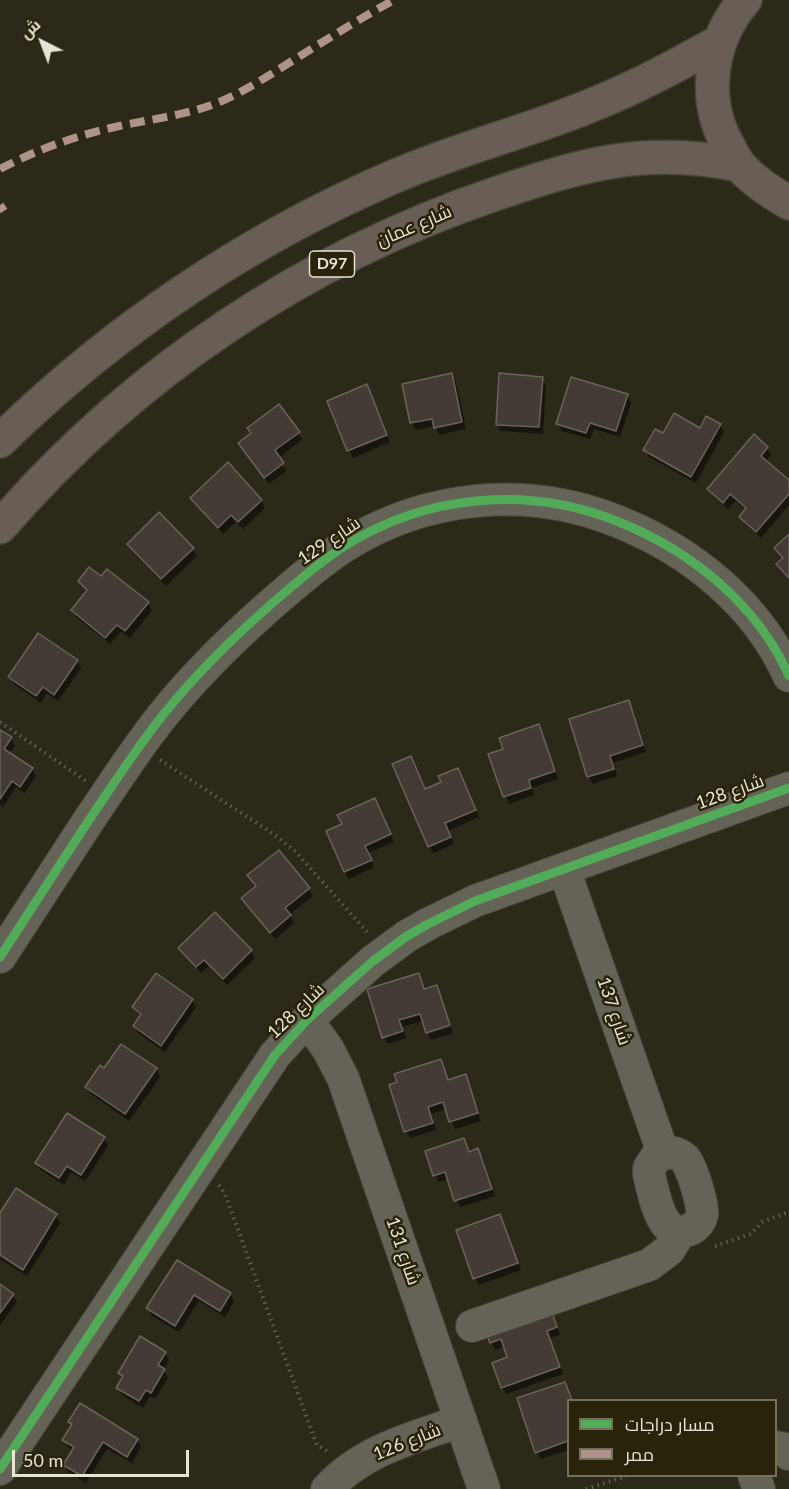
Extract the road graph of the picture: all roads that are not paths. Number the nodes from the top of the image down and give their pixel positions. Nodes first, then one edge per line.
1 (745, 0) edge
2 (719, 42) junction
3 (739, 165) junction
4 (789, 203) edge
5 (0, 441) edge
6 (0, 527) edge
7 (789, 676) edge
8 (789, 788) edge
9 (564, 869) junction
10 (0, 957) edge
11 (307, 1020) junction
12 (663, 1153) junction
13 (688, 1230) junction
14 (472, 1326) dead end
15 (461, 1421) junction
16 (0, 1469) edge
17 (327, 1489) edge
18 (484, 1489) edge

1 - 2 main road
2 - 3 main road
2 - 5 main road
3 - 4 main road
3 - 6 main road, شارع عمان / D97
7 - 10 street, شارع 129
8 - 9 street, شارع 128
9 - 11 street, شارع 128
9 - 12 street, شارع 137
11 - 15 street, شارع 131
11 - 16 street, شارع 128
12 - 13 street
12 - 13 street
13 - 14 street
15 - 17 street, شارع 126
15 - 18 street, شارع 131

